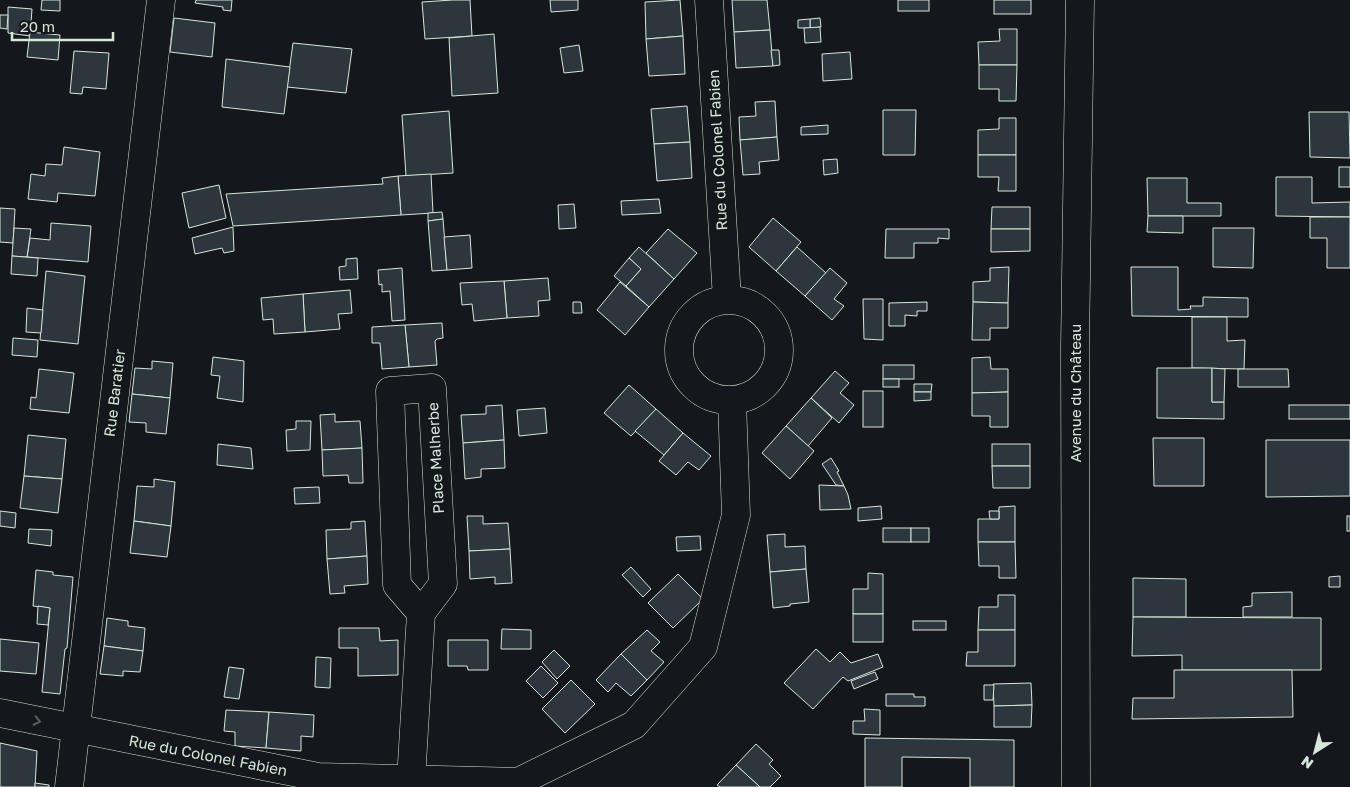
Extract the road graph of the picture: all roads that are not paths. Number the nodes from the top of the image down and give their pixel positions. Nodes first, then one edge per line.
1 (161, 0) edge
2 (710, 0) edge
3 (1080, 0) edge
4 (727, 300) junction
5 (732, 401) junction
6 (421, 613) junction
7 (0, 713) edge
8 (75, 729) junction
9 (411, 780) junction
10 (69, 787) edge
11 (1076, 787) edge

1 - 8 street, Rue Baratier
2 - 4 street, Rue du Colonel Fabien
3 - 11 street, Avenue du Château
4 - 5 street
4 - 5 street
5 - 9 street, Rue du Colonel Fabien
6 - 6 street, Place Malherbe
6 - 9 street
7 -> 8 street, Rue du Colonel Fabien
8 - 9 street, Rue du Colonel Fabien
8 - 10 street, Rue Baratier

